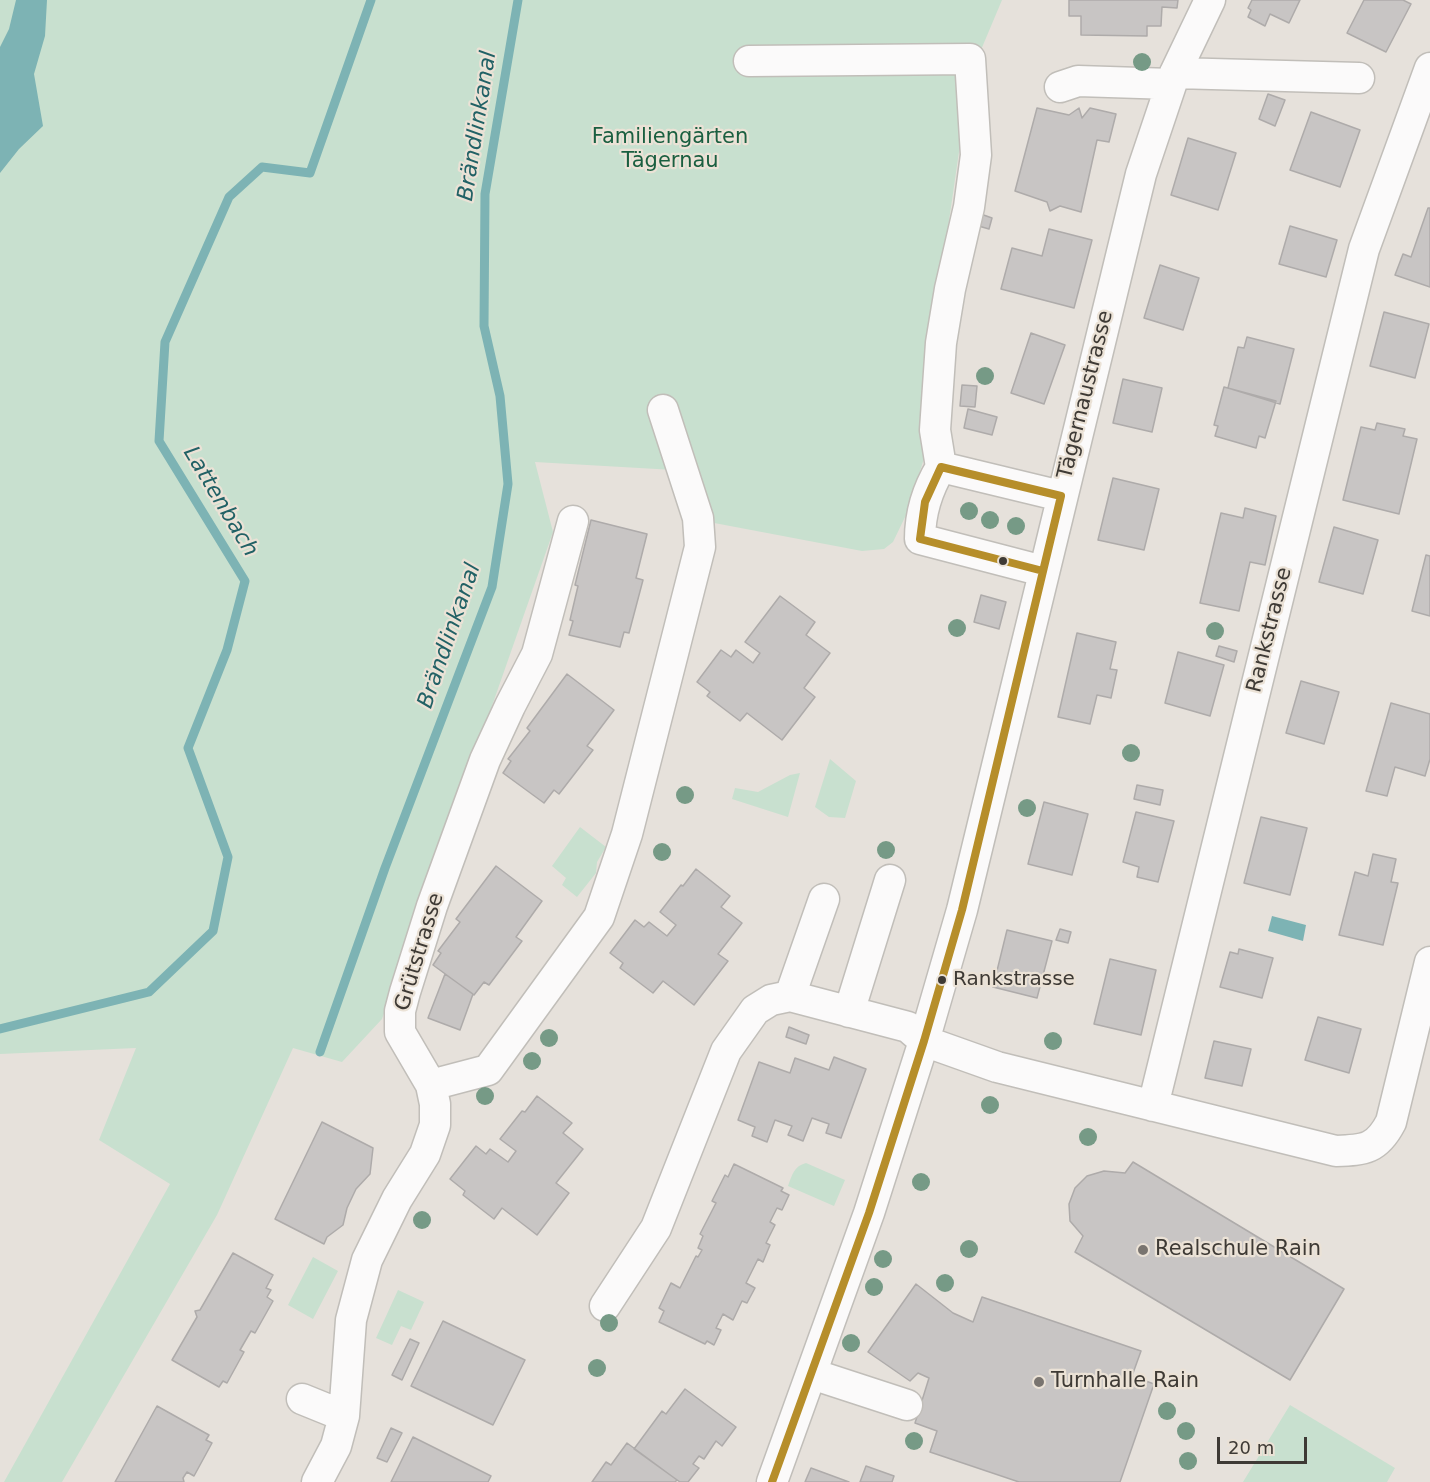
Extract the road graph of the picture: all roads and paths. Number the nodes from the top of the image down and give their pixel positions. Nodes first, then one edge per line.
1 (1210, 0) edge
2 (749, 61) dead end
3 (1430, 68) edge
4 (1359, 78) dead end
5 (1173, 79) junction
6 (1060, 87) dead end
7 (663, 410) dead end
8 (941, 467) junction
9 (1062, 496) junction
10 (573, 521) dead end
11 (1043, 571) junction
12 (890, 880) dead end
13 (824, 899) dead end
14 (1430, 962) edge
15 (790, 996) junction
16 (849, 1012) junction
17 (924, 1041) junction
18 (431, 1085) junction
19 (1154, 1106) junction
20 (604, 1306) dead end
21 (812, 1374) junction
22 (302, 1399) dead end
23 (907, 1405) dead end
24 (345, 1416) junction
25 (317, 1482) edge
26 (772, 1482) edge

1 - 5 street, Tägernaustrasse
2 - 8 street
3 - 19 street, Rankstrasse
4 - 5 street
5 - 6 street
5 - 9 street, Tägernaustrasse
7 - 18 street
8 - 9 street
8 - 11 street
9 - 11 street, Tägernaustrasse
10 - 18 street, Grütstrasse
11 - 17 street, Tägernaustrasse
12 - 16 street
13 - 15 street
14 - 19 street
15 - 16 street
15 - 20 street
16 - 17 street
17 - 19 street
17 - 21 street, Tägernaustrasse
18 - 24 street, Grütstrasse
21 - 23 street
21 - 26 street, Tägernaustrasse
22 - 24 street
24 - 25 street, Grütstrasse

